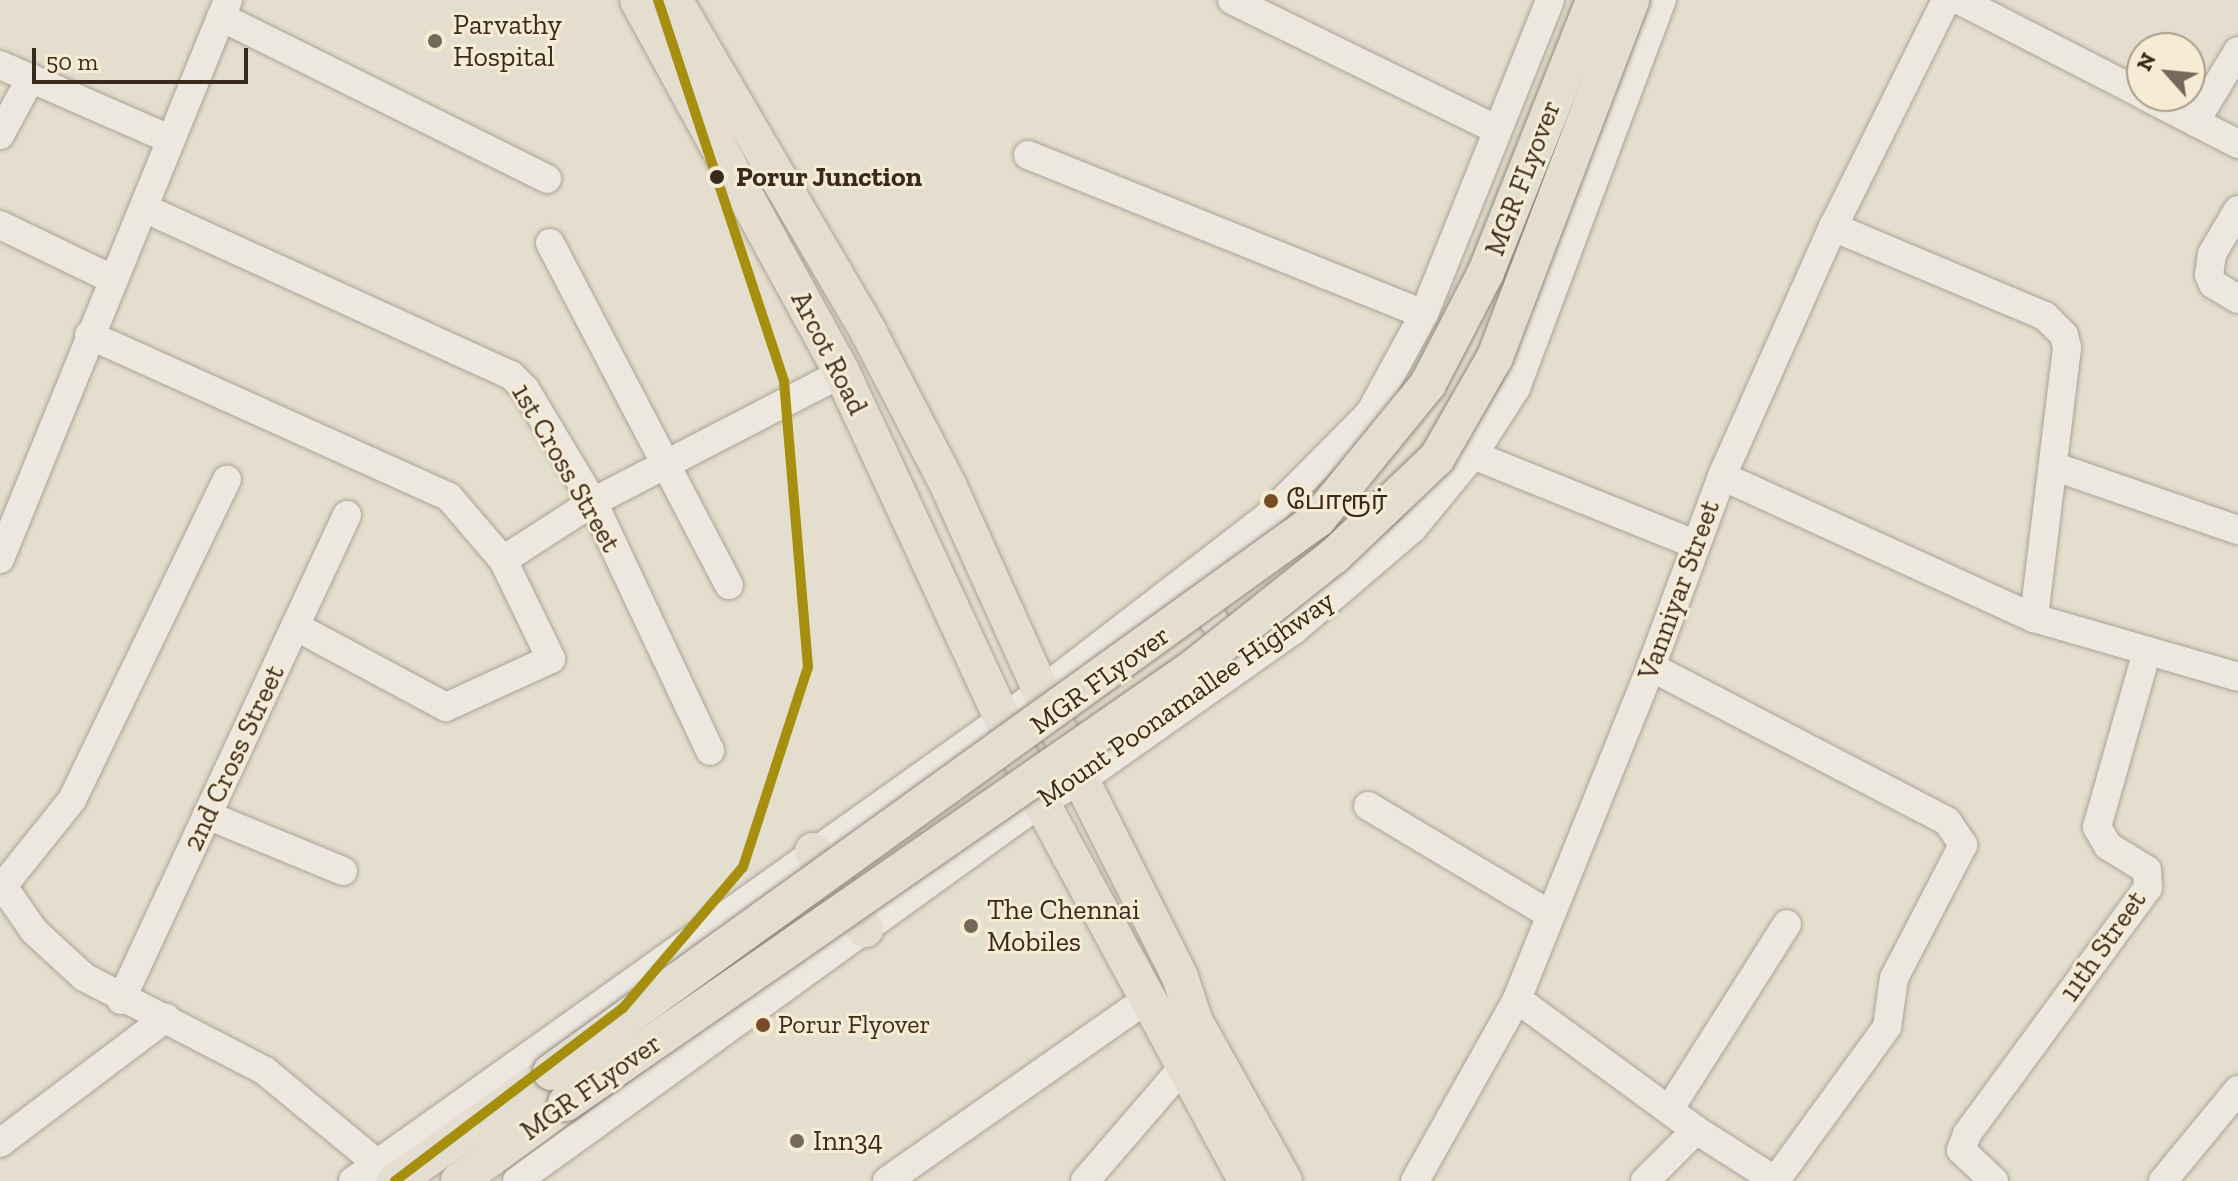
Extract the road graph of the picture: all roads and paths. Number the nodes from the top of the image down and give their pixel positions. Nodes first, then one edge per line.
1 (638, 0) edge
2 (674, 0) edge
3 (1232, 0) edge
4 (1550, 0) edge
5 (1594, 0) edge
6 (1631, 0) edge
7 (1662, 0) edge
8 (1946, 0) edge
9 (1959, 0) edge
10 (224, 8) edge
11 (2238, 51) edge
12 (0, 65) edge
13 (31, 78) junction
14 (2126, 86) edge
15 (2176, 112) edge
16 (2195, 122) junction
17 (1497, 130) junction
18 (0, 135) edge
19 (169, 139) junction
20 (2238, 144) edge
21 (1028, 155) dead end
22 (547, 179) dead end
23 (146, 209) junction
24 (2238, 210) edge
25 (0, 225) edge
26 (1833, 227) junction
27 (550, 243) dead end
28 (112, 279) junction
29 (2238, 299) edge
30 (1424, 314) junction
31 (89, 335) junction
32 (842, 373) junction
33 (1473, 455) junction
34 (670, 463) junction
35 (2053, 466) junction
36 (1722, 476) junction
37 (227, 479) dead end
38 (593, 502) junction
39 (347, 515) dead end
40 (2238, 530) edge
41 (1694, 544) junction
42 (0, 559) edge
43 (503, 560) junction
44 (1186, 579) junction
45 (729, 585) dead end
46 (2034, 618) junction
47 (295, 626) junction
48 (2147, 651) junction
49 (1244, 664) junction
50 (1651, 667) junction
51 (2238, 677) edge
52 (1041, 691) junction
53 (1000, 717) junction
54 (710, 751) dead end
55 (1081, 780) junction
56 (1041, 802) junction
57 (1368, 806) dead end
58 (207, 815) junction
59 (813, 851) junction
60 (343, 871) dead end
61 (1, 884) edge
62 (1549, 914) junction
63 (1787, 924) dead end
64 (865, 929) junction
65 (1147, 999) junction
66 (1517, 999) junction
67 (121, 1000) junction
68 (166, 1018) junction
69 (1185, 1065) junction
70 (2238, 1090) edge
71 (1669, 1110) junction
72 (1696, 1130) junction
73 (0, 1143) edge
74 (387, 1172) edge
75 (353, 1181) edge
76 (459, 1181) edge
77 (517, 1181) edge
78 (887, 1181) edge
79 (1085, 1181) edge
80 (1247, 1181) edge
81 (1284, 1181) edge
82 (1415, 1181) edge
83 (1645, 1181) edge
84 (1776, 1181) edge
85 (1994, 1181) edge
86 (2163, 1181) edge

1 - 32 main road, Arcot Road
2 - 52 main road, Arcot Road
3 - 17 street
4 - 17 street
5 - 74 main road, MGR FLyover, bridge
6 - 76 main road, MGR FLyover, bridge
7 - 33 street, Mount Poonamallee Highway
8 - 26 street, Vanniyar Street
9 - 14 street
10 - 19 street
10 - 22 street
11 - 16 street
12 - 13 street
13 - 18 street
13 - 19 street
15 - 16 street
16 - 20 street
17 - 30 street
19 - 23 street
21 - 30 street
23 - 28 street
23 - 38 street, 1st Cross Street
24 - 29 street
25 - 28 street
26 - 35 street
26 - 36 street, Vanniyar Street
27 - 34 street
28 - 31 street
30 - 44 street
31 - 42 street
31 - 43 street
32 - 34 street
32 - 53 main road, Arcot Road
33 - 41 street
33 - 49 street, Mount Poonamallee Highway
34 - 38 street
34 - 45 street
35 - 40 street
35 - 46 street
36 - 41 street, Vanniyar Street
36 - 46 street
37 - 61 street
38 - 43 street
38 - 54 street, 1st Cross Street
39 - 47 street, 2nd Cross Street
41 - 50 street, Vanniyar Street
43 - 47 street
44 - 49 street
44 - 52 street
46 - 48 street
47 - 58 street, 2nd Cross Street
48 - 51 street
48 - 85 street, 11th Street
49 - 55 street, Mount Poonamallee Highway
50 - 62 street, Vanniyar Street
50 - 84 street
52 - 53 street
52 - 55 main road, Arcot Road
53 - 56 main road, Arcot Road
53 - 59 street
55 - 56 street, Mount Poonamallee Highway
55 - 81 main road, Arcot Road
56 - 64 street, Mount Poonamallee Highway
56 - 65 main road, Arcot Road
57 - 62 street
58 - 60 street
58 - 67 street, 2nd Cross Street
59 - 64 main road
59 - 74 street
61 - 67 street
62 - 66 street, Vanniyar Street
63 - 71 street
64 - 77 street, Mount Poonamallee Highway
65 - 69 main road, Arcot Road
65 - 78 street
66 - 71 street
66 - 82 street, Vanniyar Street
67 - 68 street
68 - 73 street
68 - 74 street
69 - 79 street
69 - 80 main road, Arcot Road
70 - 86 street
71 - 72 street
72 - 83 street
72 - 84 street
74 - 75 street

